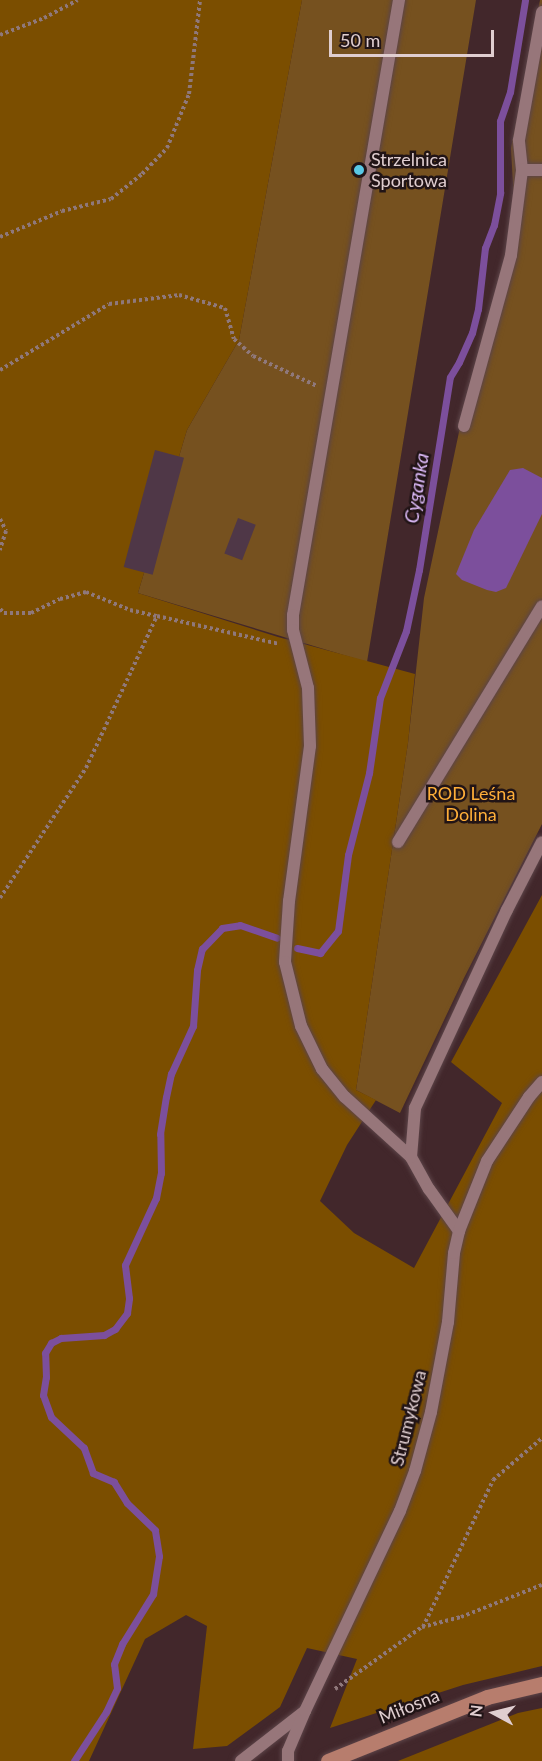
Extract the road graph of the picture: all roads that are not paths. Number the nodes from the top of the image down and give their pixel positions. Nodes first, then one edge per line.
1 (399, 0) edge
2 (542, 12) edge
3 (522, 170) junction
4 (542, 170) edge
5 (464, 426) dead end
6 (542, 606) edge
7 (542, 842) edge
8 (398, 843) dead end
9 (542, 1082) edge
10 (411, 1157) junction
11 (459, 1231) junction
12 (542, 1684) edge
13 (305, 1711) junction
14 (241, 1761) edge
15 (288, 1761) edge
16 (328, 1761) edge

1 - 10 street
2 - 3 street
3 - 4 street
3 - 5 street
6 - 8 street
7 - 10 street
9 - 11 street, Strumykowa
10 - 11 street
11 - 13 street, Strumykowa
12 - 16 main road, Miłosna
13 - 14 street
13 - 15 street, Strumykowa

